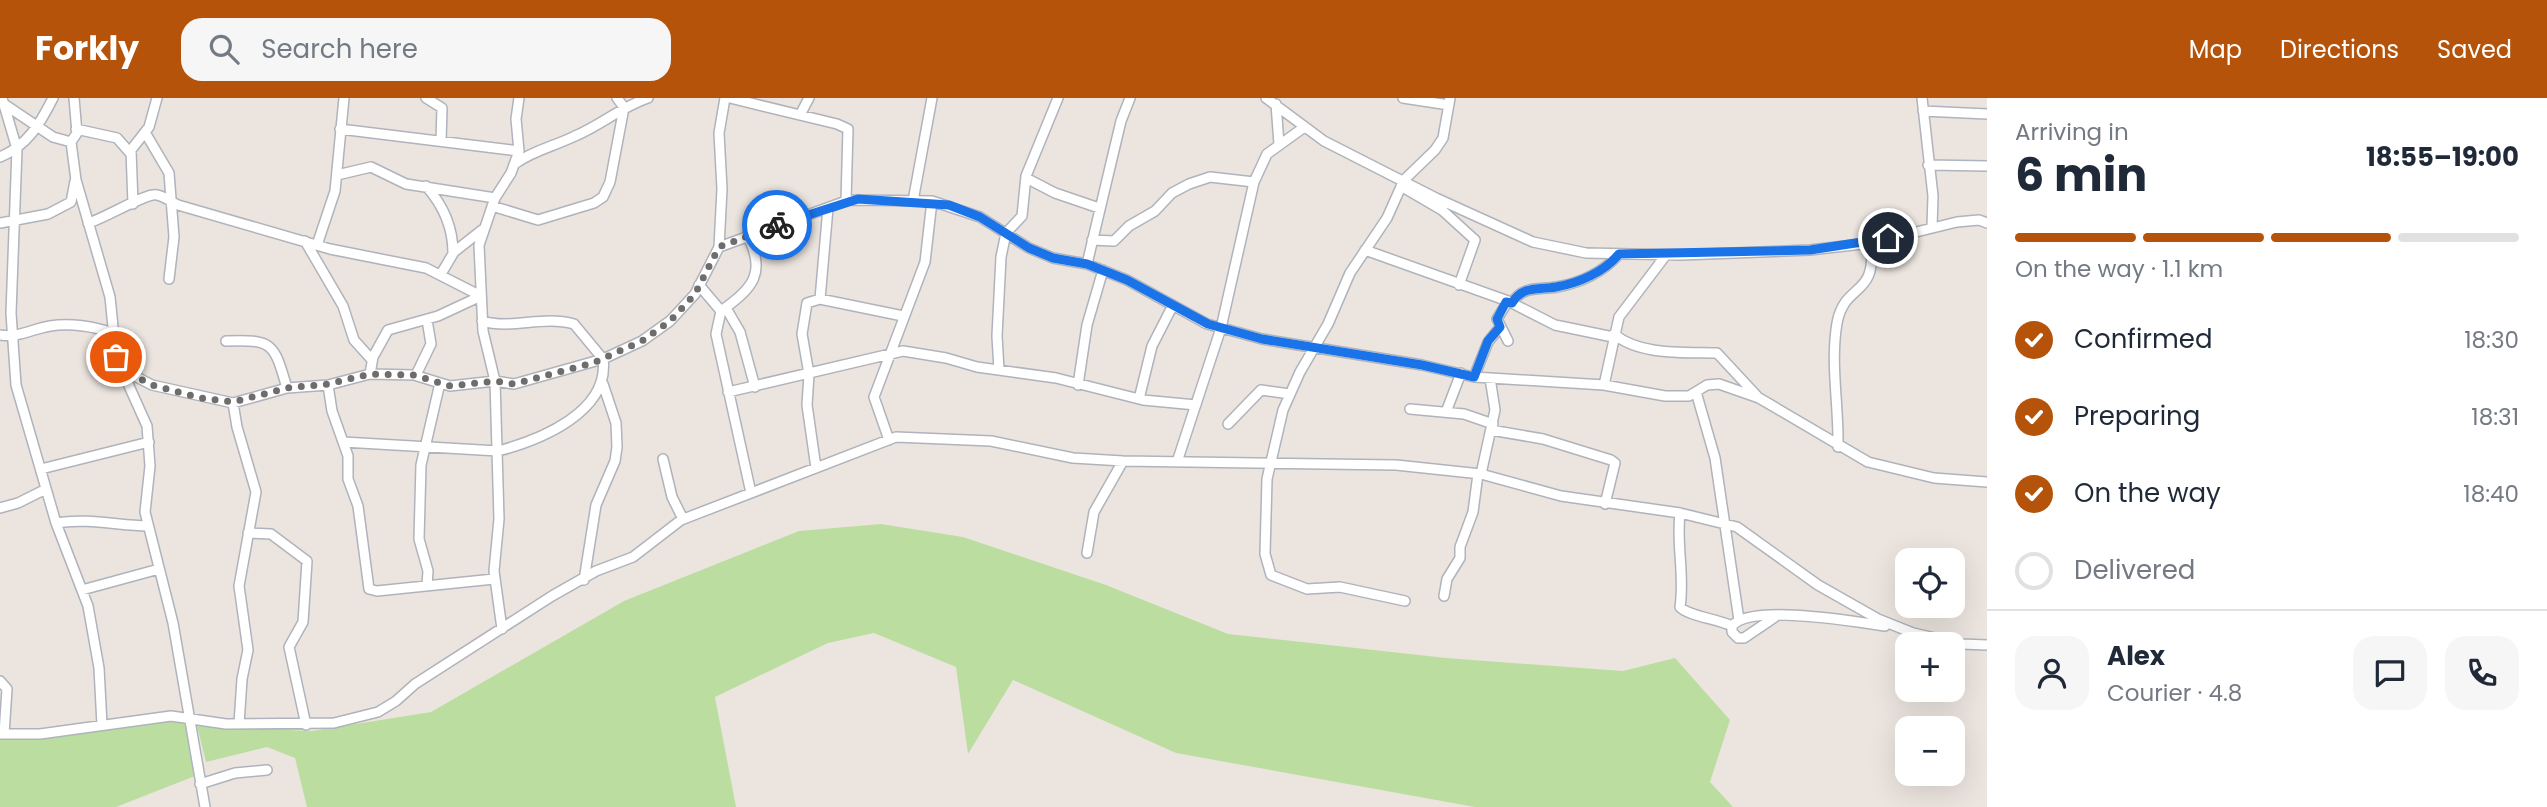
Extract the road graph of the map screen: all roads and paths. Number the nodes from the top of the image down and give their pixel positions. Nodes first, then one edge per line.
1 (53, 98) edge
2 (74, 98) edge
3 (158, 98) edge
4 (344, 98) edge
5 (426, 98) edge
6 (519, 98) edge
7 (617, 98) edge
8 (648, 98) edge
9 (728, 98) edge
10 (810, 98) edge
11 (932, 98) edge
12 (1058, 98) edge
13 (1130, 98) edge
14 (1266, 98) edge
15 (1403, 98) edge
16 (1922, 98) edge
17 (3, 101) edge
18 (1450, 101) edge
19 (1276, 103) junction
20 (623, 106) junction
21 (1923, 111) junction
22 (1987, 114) edge
23 (800, 115) junction
24 (37, 127) junction
25 (1303, 128) junction
26 (76, 129) junction
27 (340, 129) junction
28 (146, 134) junction
29 (441, 141) junction
30 (71, 142) junction
31 (1279, 144) junction
32 (17, 149) junction
33 (519, 151) junction
34 (131, 153) junction
35 (0, 157) edge
36 (516, 163) junction
37 (1928, 165) junction
38 (1987, 166) edge
39 (337, 175) junction
40 (1026, 178) junction
41 (76, 180) junction
42 (1254, 181) junction
43 (1402, 183) junction
44 (426, 186) junction
45 (171, 201) junction
46 (846, 201) junction
47 (913, 201) junction
48 (932, 201) junction
49 (493, 202) junction
50 (133, 204) junction
51 (828, 208) junction
52 (1099, 208) junction
53 (15, 220) junction
54 (1984, 220) edge
55 (0, 223) edge
56 (88, 223) junction
57 (1932, 227) junction
58 (482, 230) junction
59 (1006, 233) junction
60 (747, 235) junction
61 (1092, 240) junction
62 (305, 242) junction
63 (1871, 243) junction
64 (317, 245) junction
65 (719, 247) junction
66 (1365, 250) junction
67 (453, 253) junction
68 (1619, 254) junction
69 (1665, 255) junction
70 (1087, 264) junction
71 (1103, 270) junction
72 (442, 274) junction
73 (169, 279) dead end
74 (699, 285) junction
75 (1459, 285) junction
76 (481, 296) junction
77 (820, 299) junction
78 (1510, 302) junction
79 (1173, 305) junction
80 (724, 309) junction
81 (903, 316) junction
82 (427, 320) junction
83 (482, 321) junction
84 (1500, 327) junction
85 (1221, 328) junction
86 (112, 333) junction
87 (0, 335) edge
88 (1613, 336) junction
89 (11, 337) junction
90 (226, 341) dead end
91 (1508, 341) dead end
92 (1316, 349) junction
93 (889, 352) junction
94 (603, 359) junction
95 (372, 360) junction
96 (423, 363) junction
97 (119, 368) junction
98 (999, 370) junction
99 (809, 373) junction
100 (1461, 373) junction
101 (370, 374) junction
102 (416, 375) junction
103 (1474, 377) junction
104 (1490, 378) junction
105 (430, 379) junction
106 (495, 381) junction
107 (440, 383) junction
108 (328, 384) junction
109 (603, 384) junction
110 (1078, 385) junction
111 (1604, 385) junction
112 (755, 387) junction
113 (287, 388) junction
114 (728, 392) junction
115 (1696, 392) junction
116 (1290, 394) junction
117 (1757, 397) junction
118 (1139, 399) junction
119 (233, 402) junction
120 (1196, 405) junction
121 (1410, 409) dead end
122 (1446, 412) junction
123 (1228, 424) dead end
124 (1492, 427) junction
125 (889, 440) junction
126 (149, 442) junction
127 (342, 442) junction
128 (1838, 447) junction
129 (425, 448) junction
130 (498, 451) junction
131 (663, 459) dead end
132 (1123, 461) junction
133 (1271, 461) junction
134 (1177, 462) junction
135 (816, 468) junction
136 (41, 469) junction
137 (1480, 474) junction
138 (1987, 482) edge
139 (1611, 485) junction
140 (46, 489) junction
141 (751, 493) junction
142 (1605, 504) junction
143 (1624, 506) junction
144 (0, 508) edge
145 (1680, 513) junction
146 (683, 519) junction
147 (55, 523) junction
148 (1725, 525) junction
149 (148, 526) junction
150 (248, 533) junction
151 (1087, 553) dead end
152 (159, 569) junction
153 (494, 579) junction
154 (584, 580) junction
155 (427, 585) junction
156 (82, 590) junction
157 (1444, 596) dead end
158 (1405, 601) dead end
159 (1775, 617) junction
160 (1735, 623) junction
161 (1896, 627) junction
162 (502, 629) junction
163 (1987, 645) edge
164 (0, 681) edge
165 (190, 719) junction
166 (239, 724) junction
167 (102, 725) junction
168 (306, 725) junction
169 (2, 734) edge
170 (267, 769) dead end
171 (200, 784) junction
172 (205, 807) edge

1 - 24 street
2 - 26 street
3 - 28 street
4 - 27 street
5 - 29 street
6 - 33 street
7 - 20 street
8 - 20 street
9 - 23 street
9 - 65 street
10 - 23 street
11 - 47 street
12 - 40 street
13 - 52 street
14 - 19 street
15 - 18 street
16 - 21 street
17 - 24 street
17 - 32 street
18 - 43 street
19 - 25 street
19 - 31 street
20 - 36 street
20 - 49 street
21 - 22 street
21 - 37 street
23 - 46 street
24 - 30 street
24 - 32 street
25 - 31 street
25 - 43 street
26 - 30 street
26 - 34 street
27 - 29 street
27 - 39 street
28 - 34 street
28 - 45 street
29 - 33 street
30 - 41 street
31 - 42 street
32 - 35 street
32 - 53 street
33 - 36 street
34 - 50 street
36 - 49 street
37 - 38 street
37 - 57 street
39 - 44 street
39 - 64 street
40 - 52 street
40 - 59 street
41 - 53 street
41 - 56 street
42 - 61 street
42 - 85 street
43 - 66 street
43 - 68 street
43 - 75 street
44 - 49 street
44 - 67 street
45 - 50 street
45 - 62 street
45 - 73 street
46 - 47 street
46 - 51 street
47 - 48 street
48 - 59 street
48 - 81 street
49 - 58 street
50 - 56 street
51 - 60 street
51 - 77 street
52 - 61 street
53 - 55 street
53 - 89 street
54 - 57 street
56 - 86 street
57 - 63 street
58 - 67 street
58 - 76 street
59 - 70 street
59 - 98 street
60 - 65 street
60 - 80 street
61 - 70 street
62 - 64 street
62 - 95 street
63 - 69 street
63 - 128 street
64 - 72 street
65 - 74 street
66 - 75 street
66 - 92 street
67 - 72 street
68 - 69 street
68 - 78 street
69 - 88 street
70 - 71 street
71 - 79 street
71 - 110 street
72 - 76 street
74 - 80 street
74 - 94 street
75 - 78 street
76 - 82 street
76 - 83 street
77 - 81 street
77 - 99 street
78 - 84 street
78 - 88 street
79 - 85 street
79 - 118 street
80 - 112 street
80 - 114 street
81 - 93 street
82 - 95 street
82 - 96 street
83 - 94 street
83 - 106 street
84 - 91 street
84 - 103 street
85 - 92 street
85 - 120 street
86 - 89 street
86 - 97 street
87 - 89 street
88 - 111 street
88 - 117 street
89 - 136 street
90 - 113 street
92 - 100 street
92 - 116 street
93 - 98 street
93 - 99 street
93 - 125 street
94 - 106 street
94 - 109 street
95 - 101 street
96 - 102 street
96 - 105 street
97 - 119 street
97 - 126 street
98 - 110 street
99 - 112 street
99 - 135 street
100 - 103 street
100 - 122 street
101 - 102 street
101 - 108 street
102 - 105 street
103 - 104 street
104 - 111 street
104 - 124 street
105 - 107 street
106 - 107 street
106 - 130 street
107 - 129 street
108 - 113 street
108 - 127 street
109 - 130 street
109 - 154 street
110 - 118 street
111 - 115 street
112 - 114 street
113 - 119 street
114 - 141 street
115 - 117 street
115 - 148 street
116 - 123 street
116 - 133 street
117 - 128 street
118 - 120 street
119 - 150 street
120 - 134 street
121 - 122 street
122 - 124 street
124 - 137 street
124 - 139 street
125 - 132 street
125 - 135 street
126 - 136 street
126 - 149 street
127 - 129 street
127 - 155 street
128 - 138 street
129 - 130 street
129 - 155 street
130 - 153 street
131 - 146 street
132 - 134 street
132 - 151 street
133 - 134 street
133 - 137 street
133 - 158 street
135 - 141 street
136 - 140 street
137 - 142 street
137 - 157 street
139 - 142 street
139 - 143 street
140 - 144 street
140 - 147 street
141 - 146 street
142 - 143 street
143 - 145 street
145 - 148 street
145 - 160 street
146 - 154 street
147 - 149 street
147 - 156 street
148 - 160 street
148 - 161 street
149 - 152 street
150 - 166 street
150 - 168 street
152 - 156 street
152 - 165 street
153 - 155 street
153 - 162 street
154 - 162 street
156 - 167 street
159 - 160 street
159 - 160 street
159 - 161 street
161 - 163 street
162 - 168 street
164 - 169 street
165 - 166 street
165 - 167 street
165 - 171 street
166 - 168 street
167 - 169 street
170 - 171 street
171 - 172 street

